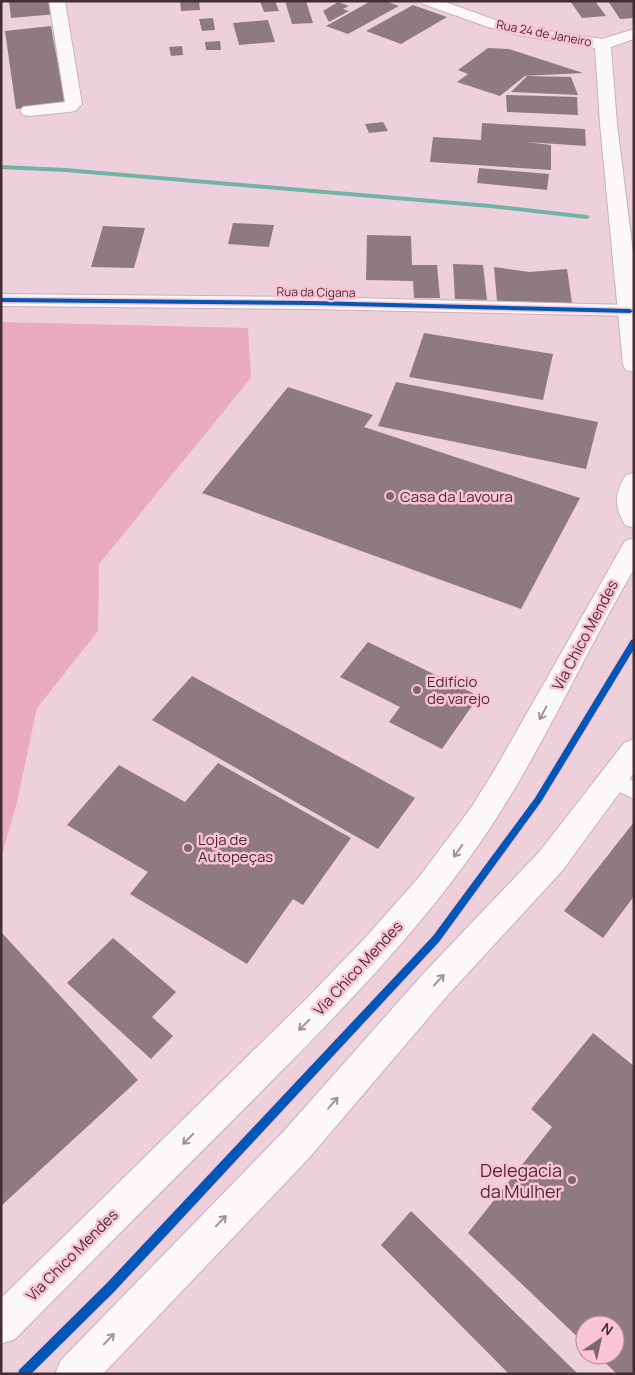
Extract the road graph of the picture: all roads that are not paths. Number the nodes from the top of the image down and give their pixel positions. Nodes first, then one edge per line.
1 (57, 1) edge
2 (428, 1) edge
3 (509, 28) junction
4 (634, 33) edge
5 (603, 44) junction
6 (29, 112) dead end
7 (1, 300) edge
8 (632, 324) edge
9 (634, 365) edge
10 (634, 481) edge
11 (634, 519) edge
12 (634, 548) edge
13 (634, 751) edge
14 (623, 785) edge
15 (1, 1325) edge
16 (75, 1374) edge

1 - 6 main road
2 - 3 main road, Rua 24 de Janeiro
3 - 4 main road
3 - 5 main road, Rua 24 de Janeiro
4 - 5 main road
5 - 8 main road
7 - 8 main road, Rua da Cigana
8 - 9 main road
10 - 11 main road
12 -> 15 main road, Via Chico Mendes
13 - 14 main road
16 -> 14 main road

